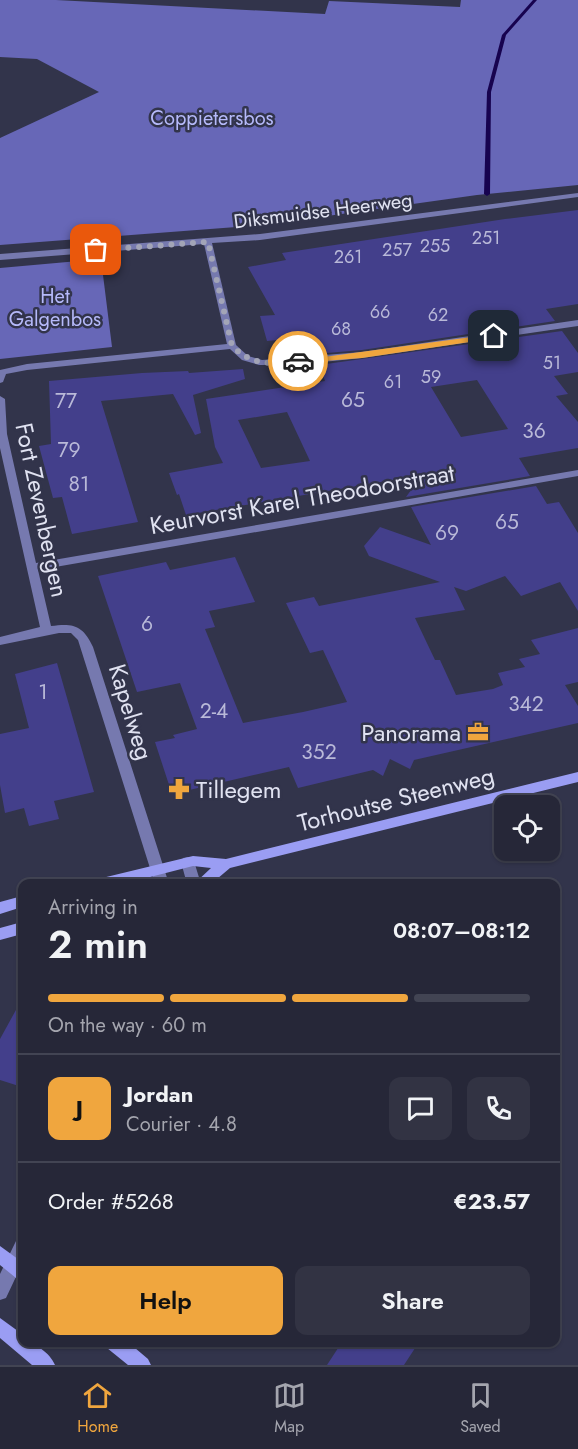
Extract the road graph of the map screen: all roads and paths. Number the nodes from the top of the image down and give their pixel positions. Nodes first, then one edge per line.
1 (578, 195) edge
2 (208, 242) junction
3 (0, 257) edge
4 (578, 323) edge
5 (232, 346) junction
6 (0, 380) edge
7 (0, 399) edge
8 (578, 473) edge
9 (33, 567) junction
10 (46, 630) junction
11 (0, 641) edge
12 (578, 777) edge
13 (188, 862) junction
14 (226, 864) junction
15 (156, 869) junction
16 (117, 879) edge
17 (160, 879) edge
18 (193, 879) edge
19 (207, 879) edge
20 (18, 903) edge
21 (0, 908) edge
22 (18, 929) edge
23 (0, 934) edge
24 (12, 1263) edge
25 (0, 1292) edge
26 (0, 1327) edge
27 (18, 1342) edge
28 (24, 1347) edge
29 (119, 1347) edge
30 (46, 1365) edge
31 (142, 1365) edge

1 - 2 street, Diksmuidse Heerweg
2 - 3 street, Diksmuidse Heerweg
2 - 5 street
4 - 5 street
5 - 6 street
7 - 9 street, Fort Zevenbergen
8 - 9 street, Keurvorst Karel Theodoorstraat
9 - 10 street, Fort Zevenbergen
10 - 11 street, Kapelweg
10 - 15 street, Kapelweg
12 - 14 main road, Torhoutse Steenweg
13 - 14 main road, Torhoutse Steenweg
13 - 15 main road, Torhoutse Steenweg
13 - 18 street
14 - 19 main road, Torhoutse Steenweg
15 - 16 main road, Torhoutse Steenweg
15 - 17 street, Kapelweg
20 - 21 main road
22 - 23 main road
24 - 25 street
26 - 27 main road
28 - 30 main road
29 - 31 main road

